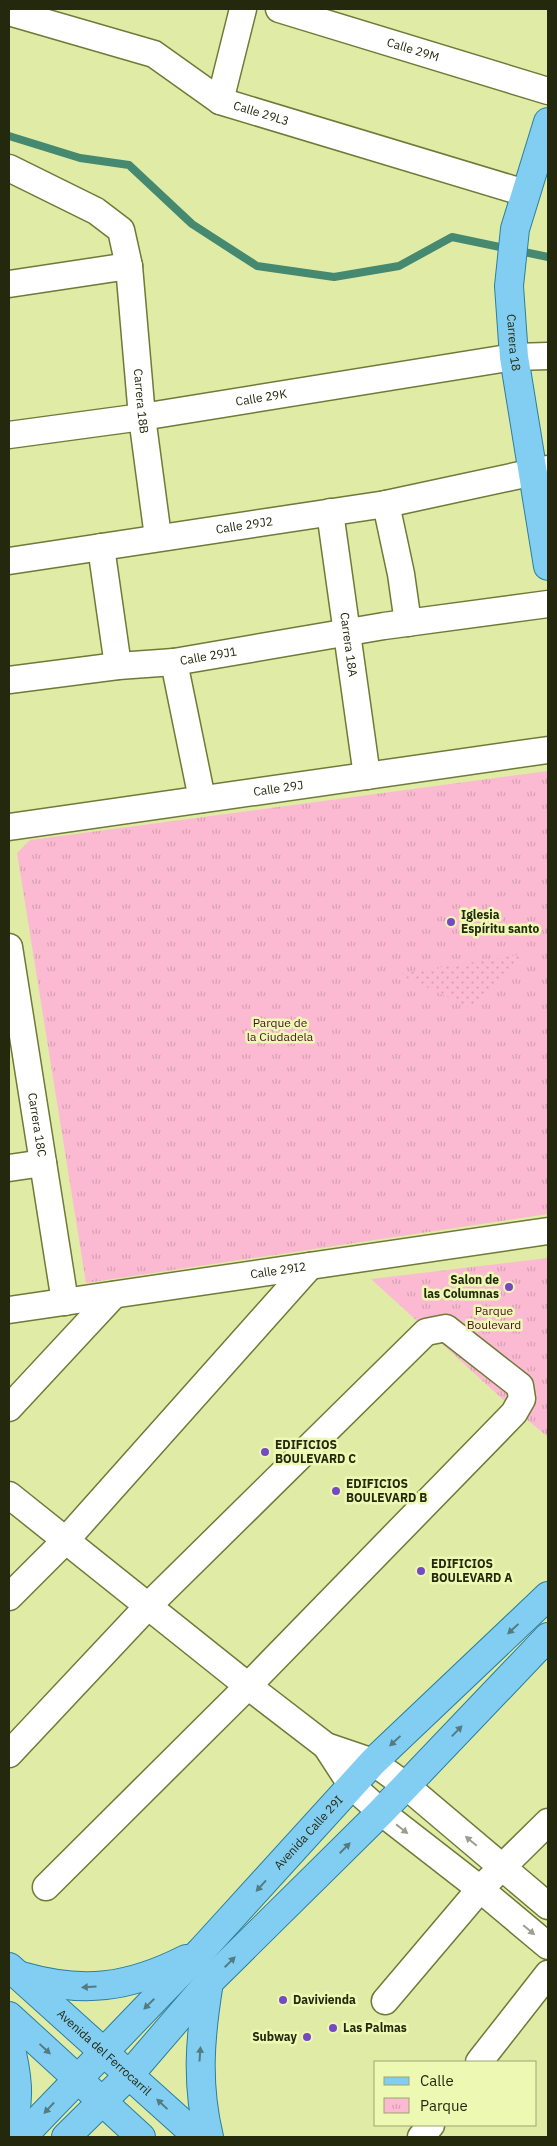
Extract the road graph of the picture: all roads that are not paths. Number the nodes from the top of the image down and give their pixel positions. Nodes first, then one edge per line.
1 (243, 9) edge
2 (279, 9) edge
3 (9, 12) edge
4 (548, 90) edge
5 (220, 101) junction
6 (548, 122) edge
7 (9, 168) edge
8 (525, 193) junction
9 (129, 266) junction
10 (9, 284) edge
11 (548, 356) edge
12 (514, 357) junction
13 (142, 418) junction
14 (9, 435) edge
15 (541, 471) edge
16 (386, 504) junction
17 (330, 512) junction
18 (158, 537) junction
19 (101, 547) junction
20 (9, 560) edge
21 (548, 566) edge
22 (548, 604) edge
23 (408, 623) junction
24 (348, 631) junction
25 (174, 662) junction
26 (118, 666) junction
27 (9, 680) edge
28 (548, 750) edge
29 (367, 776) junction
30 (202, 799) junction
31 (9, 827) edge
32 (9, 947) edge
33 (19, 1074) edge
34 (43, 1163) junction
35 (9, 1168) edge
36 (548, 1231) edge
37 (310, 1266) junction
38 (114, 1295) junction
39 (65, 1302) junction
40 (9, 1310) edge
41 (9, 1408) edge
42 (9, 1495) edge
43 (65, 1541) junction
44 (548, 1596) edge
45 (9, 1597) edge
46 (148, 1606) junction
47 (548, 1637) edge
48 (248, 1686) junction
49 (326, 1746) junction
50 (9, 1754) edge
51 (373, 1762) junction
52 (405, 1785) junction
53 (352, 1786) junction
54 (380, 1812) junction
55 (548, 1822) edge
56 (501, 1866) junction
57 (46, 1887) dead end
58 (480, 1889) junction
59 (548, 1906) edge
60 (548, 1946) edge
61 (201, 1952) junction
62 (12, 1971) edge
63 (548, 1974) edge
64 (209, 1982) junction
65 (385, 2001) dead end
66 (9, 2016) edge
67 (9, 2040) edge
68 (103, 2051) junction
69 (480, 2061) edge
70 (130, 2074) junction
71 (76, 2078) junction
72 (101, 2100) junction
73 (430, 2126) edge
74 (9, 2131) edge
75 (22, 2137) edge
76 (66, 2137) edge
77 (141, 2137) edge
78 (198, 2137) edge
79 (209, 2137) edge
80 (421, 2137) edge

1 - 5 street
2 - 4 street, Calle 29M
3 - 5 street, Calle 29L3
5 - 8 street, Calle 29L3
6 - 8 main road, Carrera 18
7 - 9 street, Carrera 18B
8 - 12 main road, Carrera 18
9 - 10 street
9 - 13 street, Carrera 18B
11 - 12 street
12 - 13 street, Calle 29K
12 - 15 main road, Carrera 18
13 - 14 street, Calle 29K
13 - 18 street, Carrera 18B
15 - 16 street, Calle 29J2
15 - 21 main road, Carrera 18
16 - 17 street, Calle 29J2
16 - 23 street
17 - 18 street, Calle 29J2
17 - 24 street, Carrera 18A
18 - 19 street, Calle 29J2
19 - 20 street, Calle 29J2
19 - 26 street
22 - 23 street, Calle 29J1
23 - 24 street, Calle 29J1
24 - 25 street, Calle 29J1
24 - 29 street, Carrera 18A
25 - 26 street, Calle 29J1
25 - 30 street
26 - 27 street, Calle 29J1
28 - 29 street, Calle 29J
29 - 30 street, Calle 29J
30 - 31 street, Calle 29J
32 - 33 street, Carrera 18C
33 - 34 street, Carrera 18C
34 - 35 street
34 - 39 street, Carrera 18C
36 - 37 street, Calle 29I2
37 - 38 street, Calle 29I2
37 - 43 street
38 - 39 street, Calle 29I2
38 - 41 street
39 - 40 street, Calle 29I2
42 - 43 street
43 - 45 street
43 - 46 street
44 -> 51 main road, Avenida Calle 29I
46 - 48 street
46 - 48 street
46 - 50 street
52 -> 47 main road
48 - 49 street
48 - 57 street
49 - 51 street
49 - 53 street
51 - 52 street
51 - 53 main road, Avenida Calle 29I
52 - 54 main road
56 -> 52 street
53 - 54 street
53 -> 61 main road, Avenida Calle 29I
54 -> 58 street
64 -> 54 main road
55 - 56 street
56 - 58 street
56 - 59 street
58 -> 60 street
58 - 65 street
61 -> 62 main road
61 -> 68 main road, Avenida Calle 29I
62 - 68 main road, Avenida del Ferrocarril
63 - 69 street
64 - 70 main road
79 -> 64 main road
66 -> 71 main road
67 - 74 main road
68 - 70 main road, Avenida del Ferrocarril
68 - 71 main road, Avenida Calle 29I
70 - 72 main road
78 -> 70 main road, Avenida del Ferrocarril
71 - 72 main road
71 -> 75 main road, Avenida Calle 29I
72 - 76 main road
72 - 77 main road
73 - 80 street

